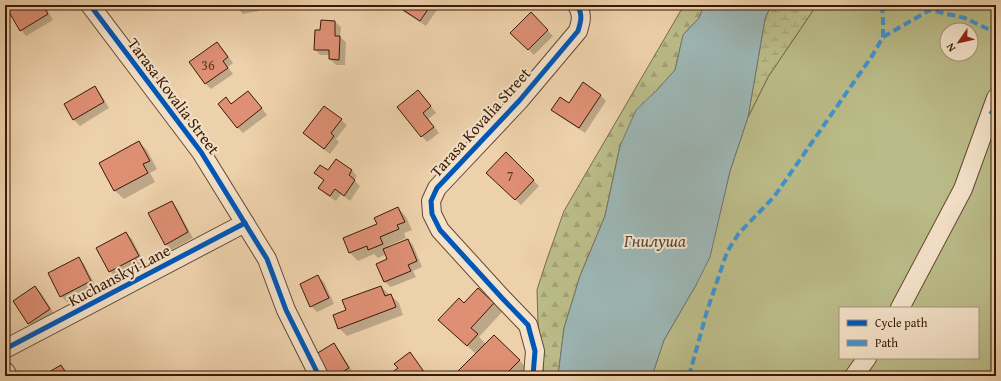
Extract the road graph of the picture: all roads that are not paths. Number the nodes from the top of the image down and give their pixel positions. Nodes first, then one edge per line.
1 (90, 5) edge
2 (577, 5) edge
3 (996, 98) edge
4 (245, 223) junction
5 (901, 307) edge
6 (5, 349) edge
7 (866, 359) edge
8 (5, 371) edge
9 (8, 376) edge
10 (319, 376) edge
11 (533, 376) edge
12 (854, 376) edge

1 - 4 street, Tarasa Kovalia Street
2 - 11 street, Tarasa Kovalia Street
3 - 5 street
4 - 6 street, Kuchanskyi Lane
4 - 10 street, Tarasa Kovalia Street
7 - 12 street
8 - 9 street

